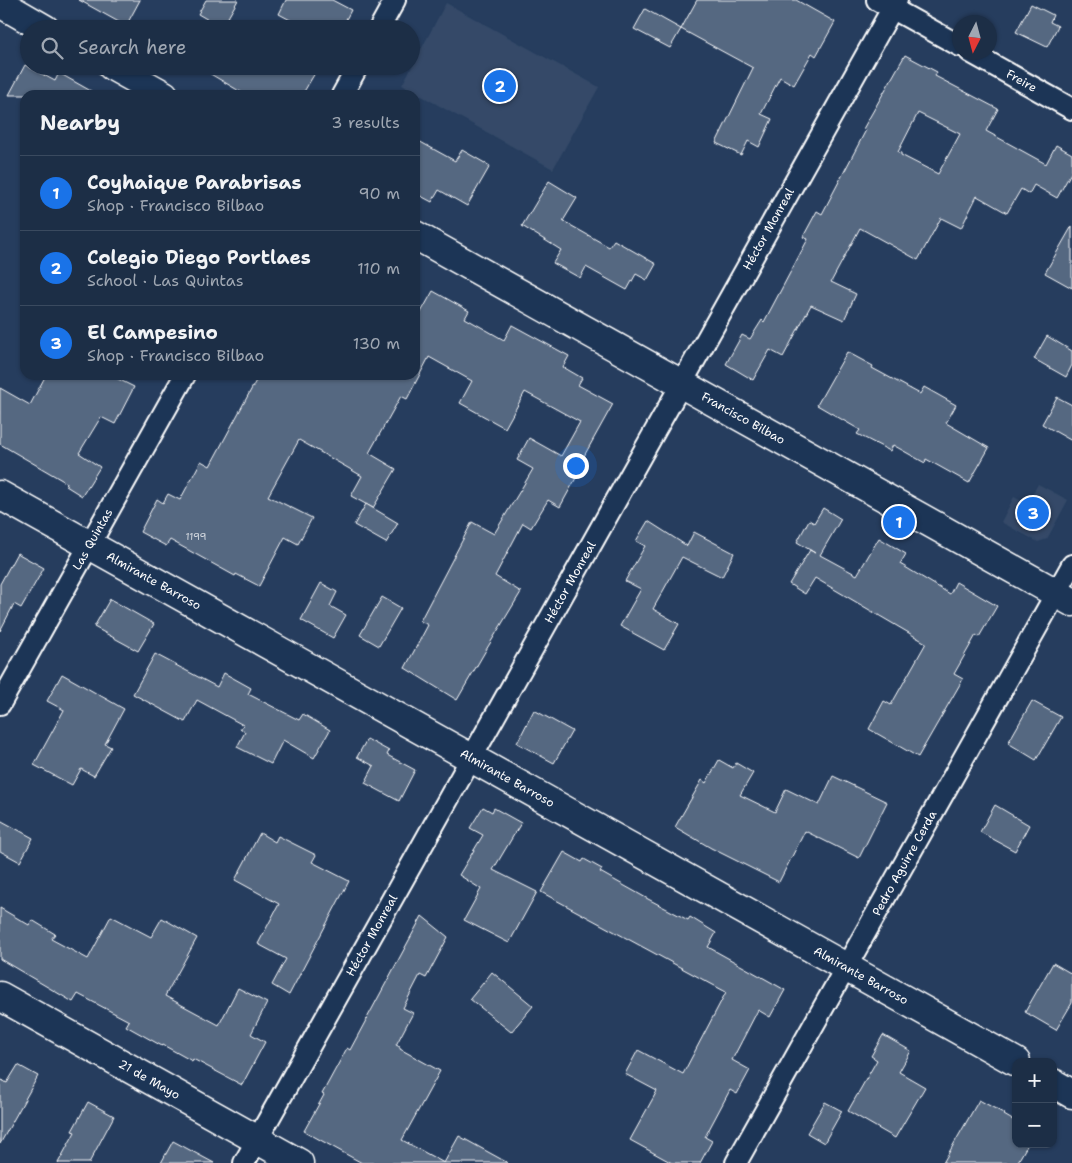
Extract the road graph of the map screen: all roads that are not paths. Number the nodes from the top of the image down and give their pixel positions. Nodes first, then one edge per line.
1 (395, 0) edge
2 (888, 3) edge
3 (0, 4) edge
4 (29, 20) edge
5 (384, 20) edge
6 (952, 41) edge
7 (984, 60) edge
8 (128, 75) edge
9 (353, 75) edge
10 (155, 90) edge
11 (345, 90) edge
12 (1072, 109) edge
13 (420, 238) edge
14 (182, 380) edge
15 (681, 384) junction
16 (0, 495) edge
17 (89, 545) junction
18 (1072, 564) edge
19 (1064, 597) edge
20 (0, 704) edge
21 (471, 758) junction
22 (846, 968) junction
23 (0, 996) edge
24 (1012, 1060) edge
25 (1057, 1085) edge
26 (1072, 1094) edge
27 (250, 1151) edge
28 (299, 1163) edge
29 (736, 1163) edge

1 - 5 street
2 - 6 street
2 - 15 street, Héctor Monreal
3 - 4 street
7 - 12 street, Freire
8 - 10 street
9 - 11 street
13 - 15 street, Francisco Bilbao
14 - 17 street, Las Quintas
15 - 19 street, Francisco Bilbao
15 - 21 street, Héctor Monreal
16 - 17 street, Almirante Barroso
17 - 20 street, Las Quintas
17 - 21 street, Almirante Barroso
18 - 19 street, Pedro Aguirre Cerda
19 - 22 street, Pedro Aguirre Cerda
21 - 22 street, Almirante Barroso
21 - 27 street, Héctor Monreal
22 - 24 street, Almirante Barroso
22 - 29 street, Pedro Aguirre Cerda
23 - 27 street, 21 de Mayo
25 - 26 street
27 - 28 street, 21 de Mayo

